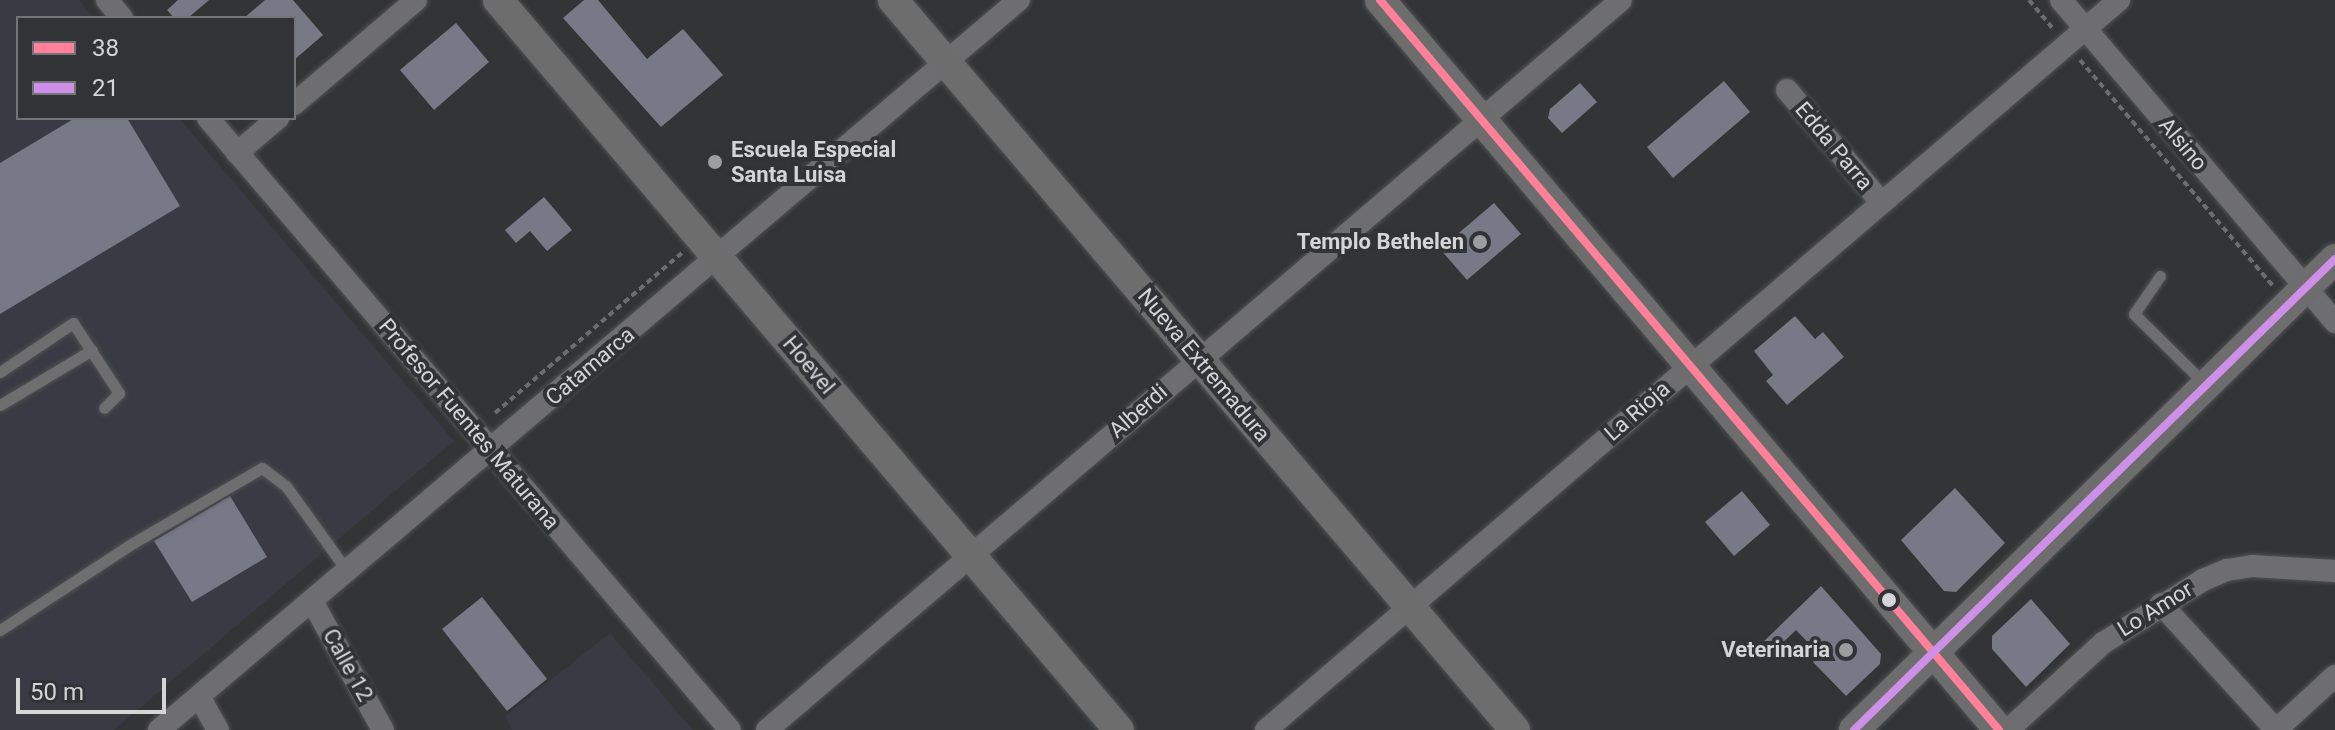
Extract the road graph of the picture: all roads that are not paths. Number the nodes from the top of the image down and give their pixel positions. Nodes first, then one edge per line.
1 (107, 0) edge
2 (416, 0) edge
3 (498, 0) edge
4 (893, 0) edge
5 (1019, 0) edge
6 (1380, 0) edge
7 (1621, 0) edge
8 (2061, 0) edge
9 (2119, 0) edge
10 (120, 16) edge
11 (2086, 29) junction
12 (946, 62) junction
13 (1787, 90) dead end
14 (296, 102) edge
15 (1481, 119) junction
16 (210, 120) edge
17 (276, 120) edge
18 (237, 153) junction
19 (1881, 202) junction
20 (717, 257) junction
21 (2335, 259) edge
22 (2160, 276) dead end
23 (2297, 296) junction
24 (2335, 322) edge
25 (92, 350) junction
26 (1199, 359) junction
27 (1690, 365) junction
28 (0, 372) edge
29 (2206, 385) junction
30 (0, 405) edge
31 (104, 408) dead end
32 (491, 451) junction
33 (971, 556) junction
34 (347, 571) junction
35 (2335, 571) edge
36 (312, 601) junction
37 (2161, 604) junction
38 (1410, 606) junction
39 (0, 630) edge
40 (1934, 651) junction
41 (2335, 676) edge
42 (199, 696) junction
43 (159, 730) edge
44 (218, 730) edge
45 (383, 730) edge
46 (730, 730) edge
47 (767, 730) edge
48 (1119, 730) edge
49 (1266, 730) edge
50 (1515, 730) edge
51 (1854, 730) edge
52 (1999, 730) edge
53 (2008, 730) edge
54 (2276, 730) edge

1 - 10 street
2 - 14 street
3 - 20 street, Hoevel
4 - 12 street, Nueva Extremadura
5 - 12 street, Catamarca
6 - 15 street
7 - 15 street, Alberdi
8 - 11 street, Alsino
9 - 11 street, La Rioja
11 - 19 street, La Rioja
11 - 23 street, Alsino
12 - 20 street, Catamarca
12 - 26 street, Nueva Extremadura
13 - 19 street, Edda Parra
15 - 26 street, Alberdi
15 - 27 street
16 - 18 street, Profesor Fuentes Maturana
17 - 18 street
18 - 32 street, Profesor Fuentes Maturana
19 - 27 street, La Rioja
20 - 32 street, Catamarca
20 - 33 street, Hoevel
21 - 23 street
22 - 29 lane
23 - 24 street
23 - 29 street
25 - 28 lane
25 - 30 lane
25 - 31 lane
26 - 33 street, Alberdi
26 - 38 street, Nueva Extremadura
27 - 38 street, La Rioja
27 - 40 street
29 - 40 street
32 - 34 street, Catamarca
32 - 46 street, Profesor Fuentes Maturana
33 - 47 street, Alberdi
33 - 48 street, Hoevel
34 - 36 street, Catamarca
34 - 39 lane
35 - 37 street, Lo Amor
36 - 42 street, Catamarca
36 - 45 street, Calle 12
37 - 53 street, Lo Amor
37 - 54 street
38 - 49 street, La Rioja
38 - 50 street, Nueva Extremadura
40 - 51 street
40 - 52 street
41 - 54 street
42 - 43 street, Catamarca
42 - 44 street

